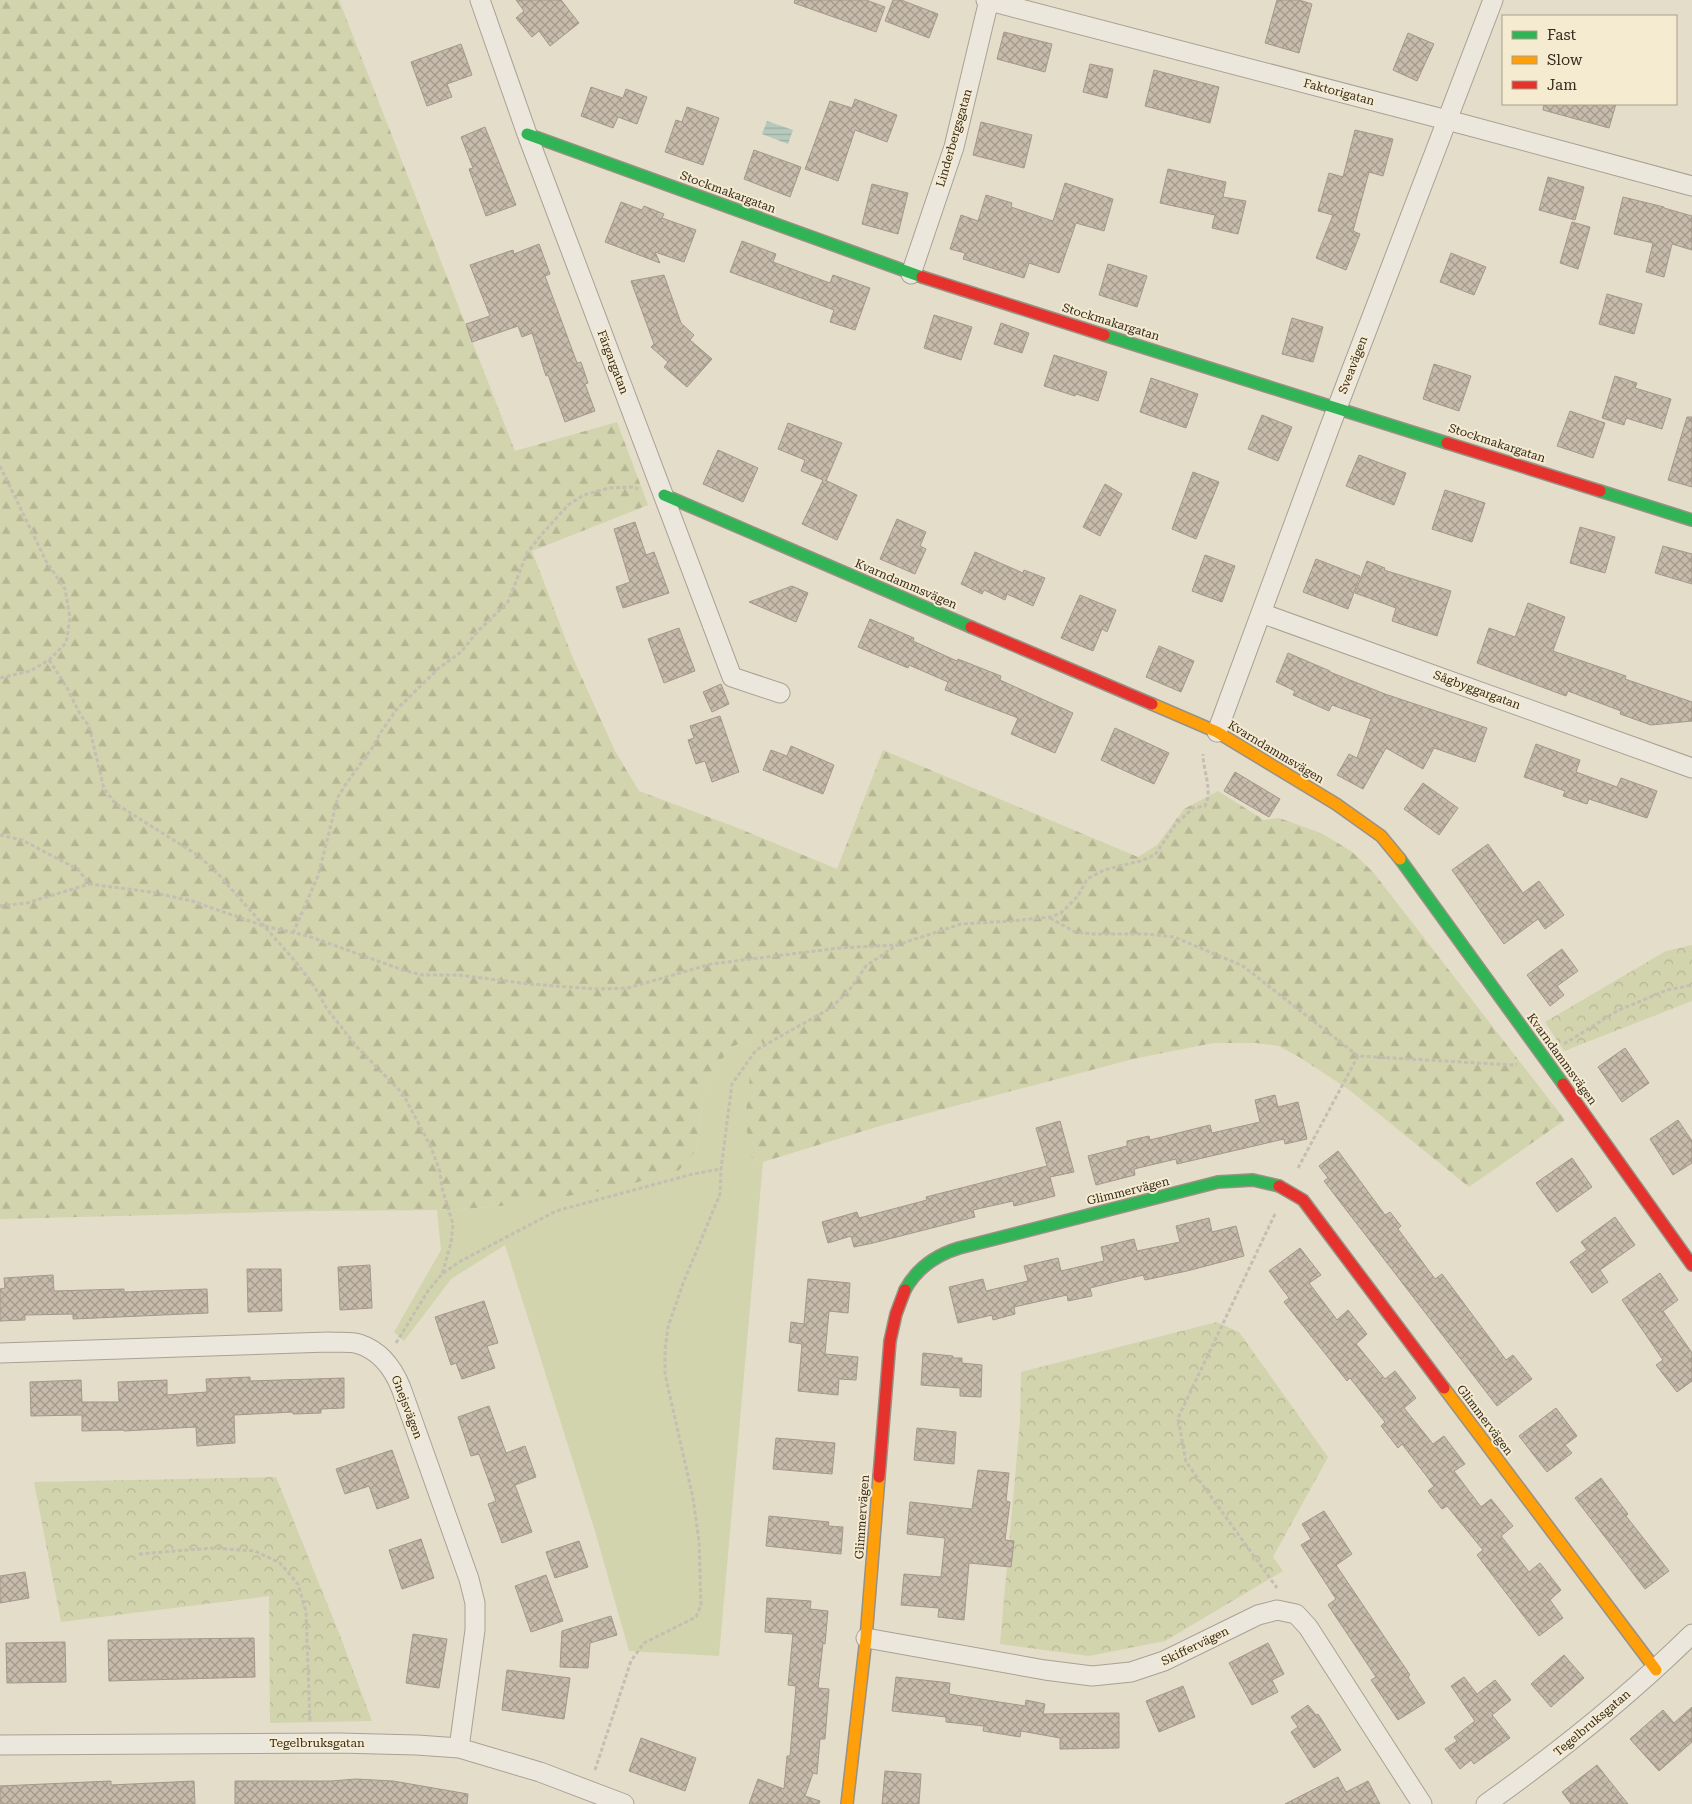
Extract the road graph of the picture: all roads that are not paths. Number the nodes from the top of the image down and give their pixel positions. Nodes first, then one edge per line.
1 (480, 0) edge
2 (988, 0) edge
3 (1493, 0) edge
4 (1446, 120) junction
5 (527, 134) junction
6 (1692, 186) edge
7 (912, 274) junction
8 (1337, 407) junction
9 (664, 495) junction
10 (1692, 520) edge
11 (1261, 613) junction
12 (780, 693) dead end
13 (1217, 732) junction
14 (1692, 768) edge
15 (1692, 1265) edge
16 (0, 1353) edge
17 (1692, 1634) edge
18 (866, 1638) junction
19 (1656, 1670) junction
20 (0, 1745) edge
21 (459, 1748) junction
22 (624, 1804) edge
23 (847, 1804) edge
24 (1422, 1804) edge
25 (1486, 1804) edge

1 - 5 street, Färgargatan
2 - 4 street, Faktorigatan
2 - 7 street, Linderbergsgatan
3 - 4 street, Sveavägen
4 - 6 street, Faktorigatan
4 - 8 street, Sveavägen
5 - 7 street, Stockmakargatan
5 - 9 street, Färgargatan
7 - 8 street, Stockmakargatan
8 - 10 street, Stockmakargatan
8 - 11 street, Sveavägen
9 - 12 street, Färgargatan
9 - 13 street, Kvarndammsvägen
11 - 13 street, Sveavägen
11 - 14 street, Sågbyggargatan
13 - 15 street, Kvarndammsvägen
16 - 21 street, Gnejsvägen
17 - 19 street, Tegelbruksgatan
18 - 19 street, Glimmervägen
18 - 23 street, Glimmervägen
18 - 24 street, Skiffervägen
19 - 25 street, Tegelbruksgatan
20 - 21 street, Tegelbruksgatan
21 - 22 street, Tegelbruksgatan

